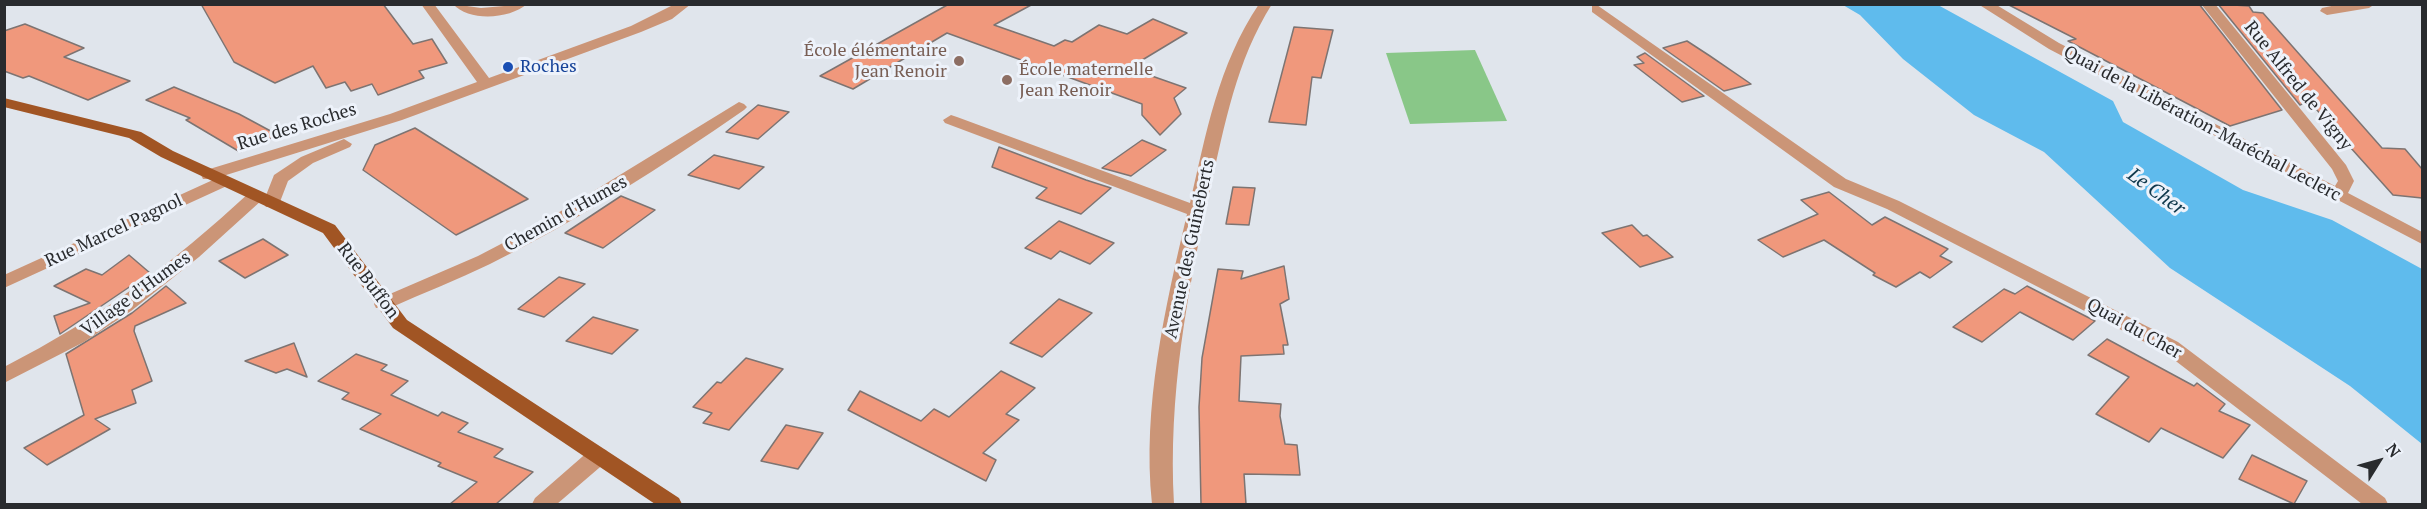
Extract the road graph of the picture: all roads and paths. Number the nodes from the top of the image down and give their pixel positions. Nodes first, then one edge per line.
1 (427, 4) edge
2 (459, 4) edge
3 (521, 4) edge
4 (685, 4) edge
5 (1266, 4) edge
6 (1984, 4) edge
7 (2207, 4) edge
8 (2369, 4) edge
9 (1597, 9) dead end
10 (2327, 10) dead end
11 (486, 84) junction
12 (4, 102) edge
13 (739, 107) dead end
14 (396, 117) junction
15 (951, 120) dead end
16 (216, 178) junction
17 (2338, 195) junction
18 (264, 199) junction
19 (1197, 212) junction
20 (2422, 239) edge
21 (4, 282) edge
22 (383, 304) junction
23 (4, 376) edge
24 (598, 456) junction
25 (543, 504) edge
26 (671, 504) edge
27 (1162, 504) edge
28 (2377, 504) edge

1 - 11 street
2 - 3 street
4 - 11 street, Rue des Roches
5 - 19 street, Avenue des Guineberts
6 - 17 street, Quai de la Libération-Maréchal Leclerc
7 - 17 street, Rue Alfred de Vigny
8 - 10 street
9 - 28 street, Quai du Cher
11 - 14 street, Rue des Roches
12 - 16 main road, Rue Buffon
13 - 22 street, Chemin d'Humes
14 - 16 street, Rue des Roches
14 - 18 street, Rue des Roches
15 - 19 street
16 - 18 main road, Rue Buffon
16 - 21 street, Rue Marcel Pagnol
17 - 20 street, Quai de la Libération-Maréchal Leclerc
18 - 22 main road, Rue Buffon
18 - 23 street, Village d'Humes
19 - 27 street, Avenue des Guineberts
22 - 24 main road, Rue Buffon
24 - 25 street
24 - 26 main road, Rue Buffon

